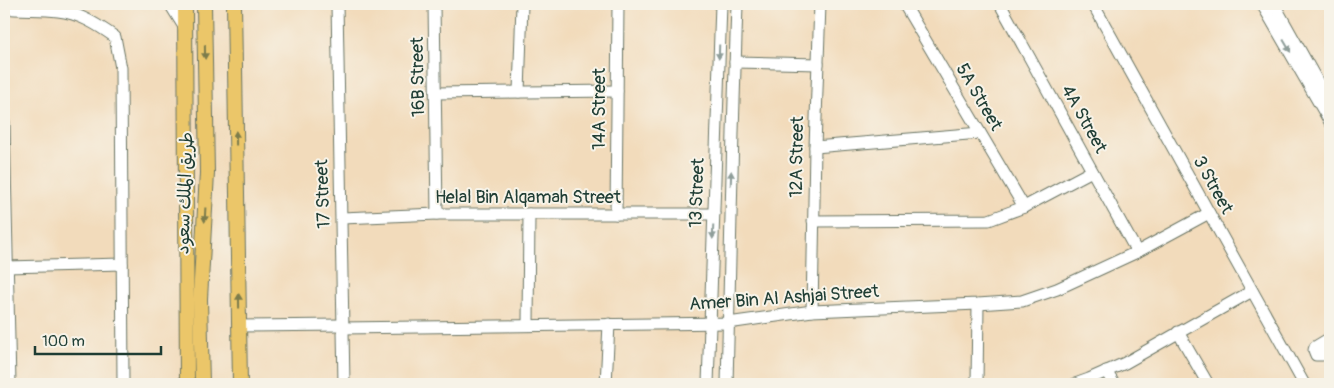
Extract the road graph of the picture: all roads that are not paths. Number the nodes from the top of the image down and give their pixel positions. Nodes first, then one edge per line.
1 (170, 4) edge
2 (186, 4) edge
3 (204, 4) edge
4 (234, 4) edge
5 (338, 4) edge
6 (434, 4) edge
7 (522, 4) edge
8 (618, 4) edge
9 (721, 4) edge
10 (737, 4) edge
11 (820, 4) edge
12 (904, 4) edge
13 (1000, 4) edge
14 (1093, 4) edge
15 (1262, 4) edge
16 (1274, 4) edge
17 (4, 8) edge
18 (186, 31) junction
19 (735, 62) junction
20 (818, 64) junction
21 (617, 91) junction
22 (519, 92) junction
23 (436, 93) junction
24 (1330, 104) edge
25 (4, 122) edge
26 (1330, 122) edge
27 (4, 130) edge
28 (980, 133) junction
29 (815, 147) junction
30 (1092, 171) junction
31 (1024, 207) junction
32 (1209, 213) junction
33 (438, 214) junction
34 (529, 214) junction
35 (616, 214) junction
36 (714, 214) junction
37 (342, 218) junction
38 (814, 221) junction
39 (1137, 252) junction
40 (122, 264) junction
41 (7, 267) junction
42 (1252, 291) junction
43 (978, 304) junction
44 (812, 311) junction
45 (728, 323) junction
46 (609, 324) junction
47 (710, 324) junction
48 (528, 325) junction
49 (239, 326) junction
50 (342, 326) junction
51 (1178, 332) junction
52 (1330, 338) edge
53 (6, 340) edge
54 (1330, 350) edge
55 (1106, 371) junction
56 (10, 384) edge
57 (123, 384) edge
58 (187, 384) edge
59 (202, 384) edge
60 (240, 384) edge
61 (344, 384) edge
62 (606, 384) edge
63 (708, 384) edge
64 (727, 384) edge
65 (977, 384) edge
66 (1075, 384) edge
67 (1114, 384) edge
68 (1208, 384) edge
69 (1304, 384) edge

1 - 18 street
2 - 18 main road
3 -> 59 main road, طريق الملك سعود
49 -> 4 main road
5 - 37 street, 17 Street
6 - 23 street, 16B Street
7 - 22 street
8 - 21 street, 14A Street
9 -> 36 street, 13 Street
10 - 19 street, 13 Street
11 - 20 street, 12A Street
12 - 28 street, 5A Street
13 - 30 street, 4A Street
14 - 32 street, 3 Street
15 -> 26 street
16 - 24 street
17 - 40 street
18 - 58 main road
19 - 20 street
45 -> 19 street, 13 Street
20 - 29 street, 12A Street
21 - 22 street
21 - 35 street, 14A Street
22 - 23 street
23 - 33 street, 16B Street
25 - 27 street
27 - 41 street
28 - 29 street
28 - 31 street, 5A Street
29 - 38 street, 12A Street
30 - 31 street
30 - 39 street, 4A Street
31 - 38 street
32 - 39 street, Amer Bin Al Ashjai Street
32 - 42 street, 3 Street
33 - 34 street, Helal Bin Alqamah Street
33 - 37 street, Helal Bin Alqamah Street
34 - 35 street, Helal Bin Alqamah Street
34 - 48 street
35 - 36 street, Helal Bin Alqamah Street
36 -> 47 street, 13 Street
37 - 50 street, 17 Street
38 - 44 street, 12A Street
39 - 43 street, Amer Bin Al Ashjai Street
40 - 41 street
40 - 57 street
41 - 53 street
42 - 51 street
42 - 69 street, 3 Street
43 - 44 street, Amer Bin Al Ashjai Street
43 - 65 street
44 - 45 street, Amer Bin Al Ashjai Street
45 - 47 street, Amer Bin Al Ashjai Street
45 - 64 street, 13 Street
46 - 47 street, Amer Bin Al Ashjai Street
46 - 48 street, Amer Bin Al Ashjai Street
46 - 62 street
47 - 63 street, 13 Street
48 - 50 street, Amer Bin Al Ashjai Street
49 - 50 street, Amer Bin Al Ashjai Street
49 - 60 main road
50 - 61 street, 17 Street
51 - 55 street
51 - 68 street
52 - 54 street
53 - 56 street
55 - 66 street
55 - 67 street

